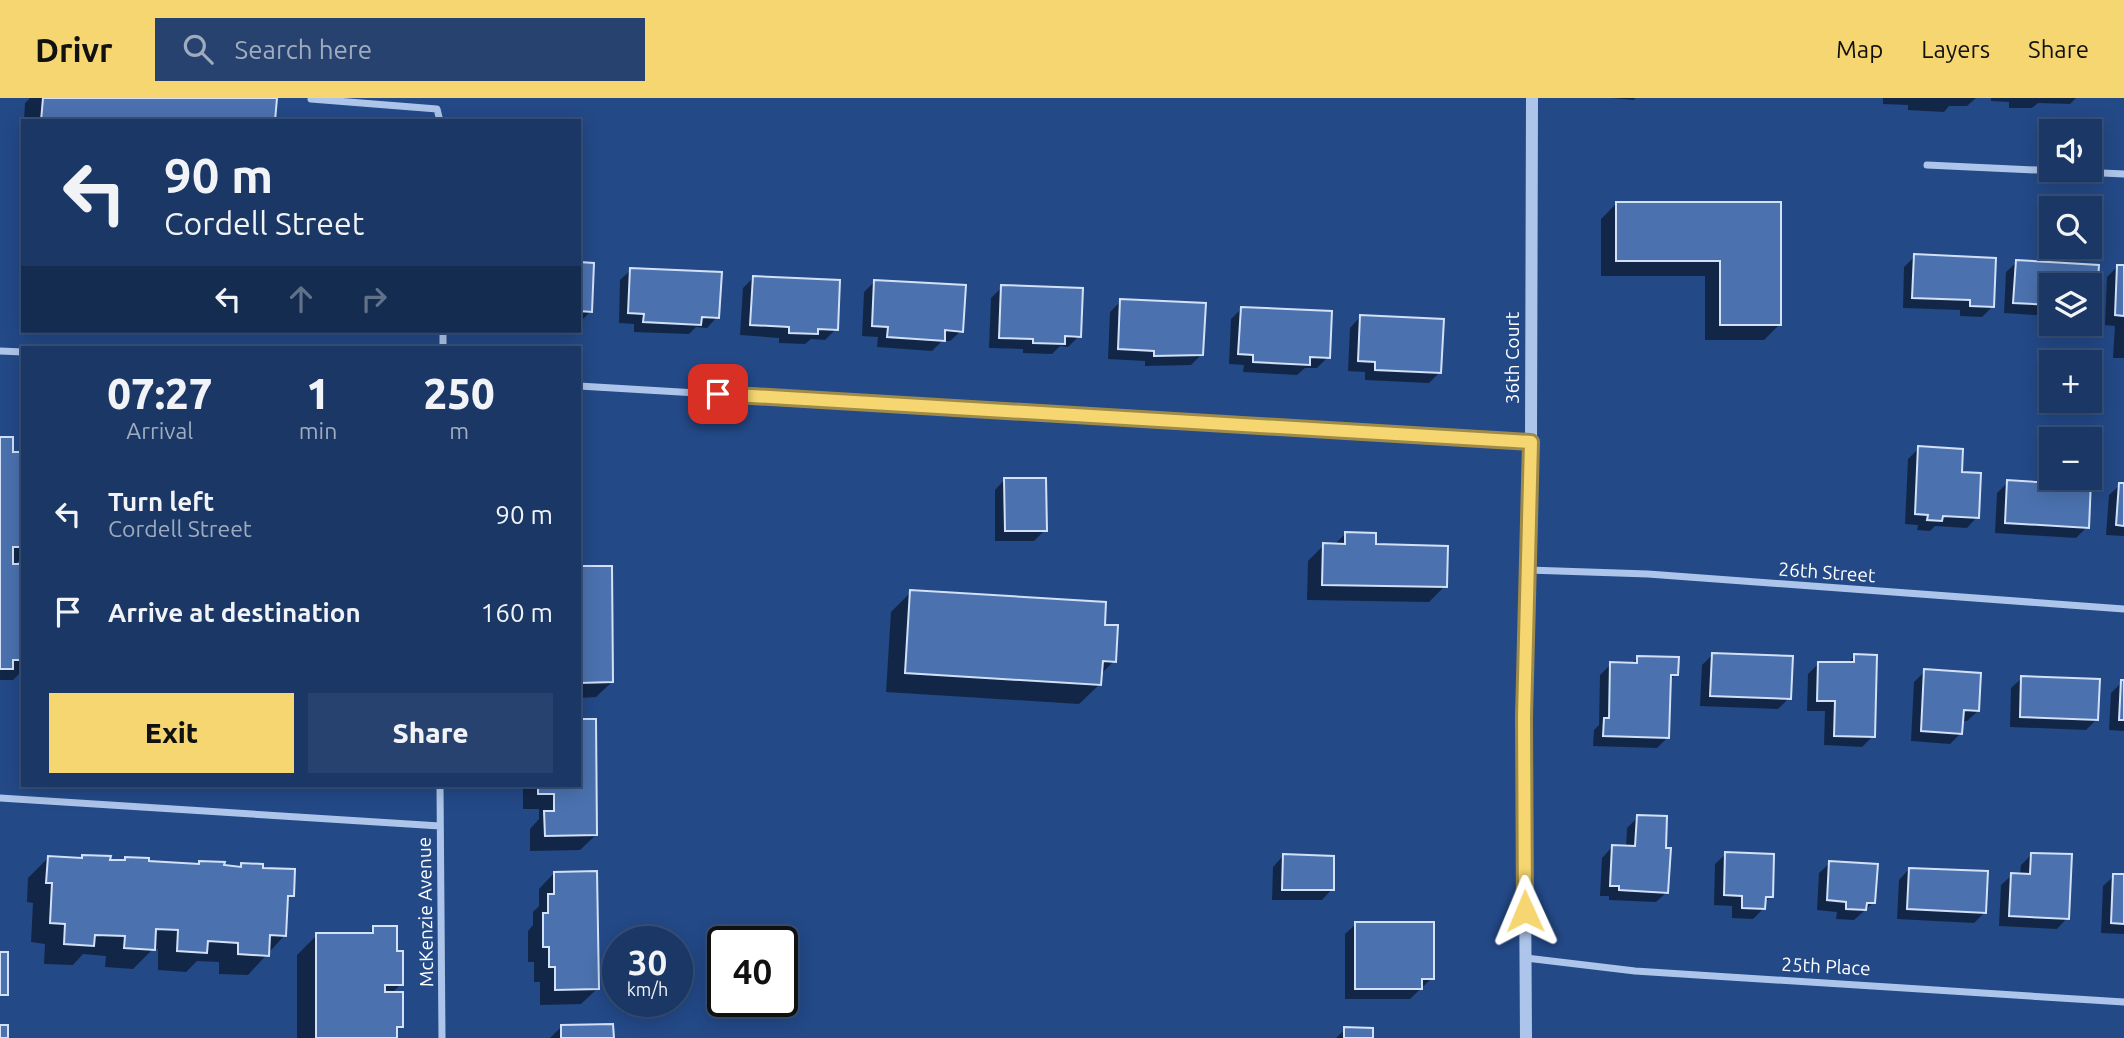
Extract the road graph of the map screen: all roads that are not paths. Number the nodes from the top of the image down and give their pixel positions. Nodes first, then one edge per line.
1 (1532, 98) edge
2 (311, 99) edge
3 (440, 119) edge
4 (1927, 165) dead end
5 (2124, 174) edge
6 (0, 351) edge
7 (21, 352) edge
8 (581, 386) edge
9 (1531, 442) junction
10 (1528, 570) junction
11 (2124, 609) edge
12 (440, 787) edge
13 (0, 798) edge
14 (440, 825) junction
15 (1526, 958) junction
16 (2124, 1002) edge
17 (442, 1038) edge
18 (1526, 1038) edge

1 - 9 street, 36th Court
2 - 3 street
4 - 5 street
6 - 7 street
8 - 9 street
9 - 10 street, 36th Court
10 - 11 street, 26th Street
10 - 15 street, 36th Court
12 - 14 street, McKenzie Avenue
13 - 14 street
14 - 17 street, McKenzie Avenue
15 - 16 street, 25th Place
15 - 18 street, 36th Court

